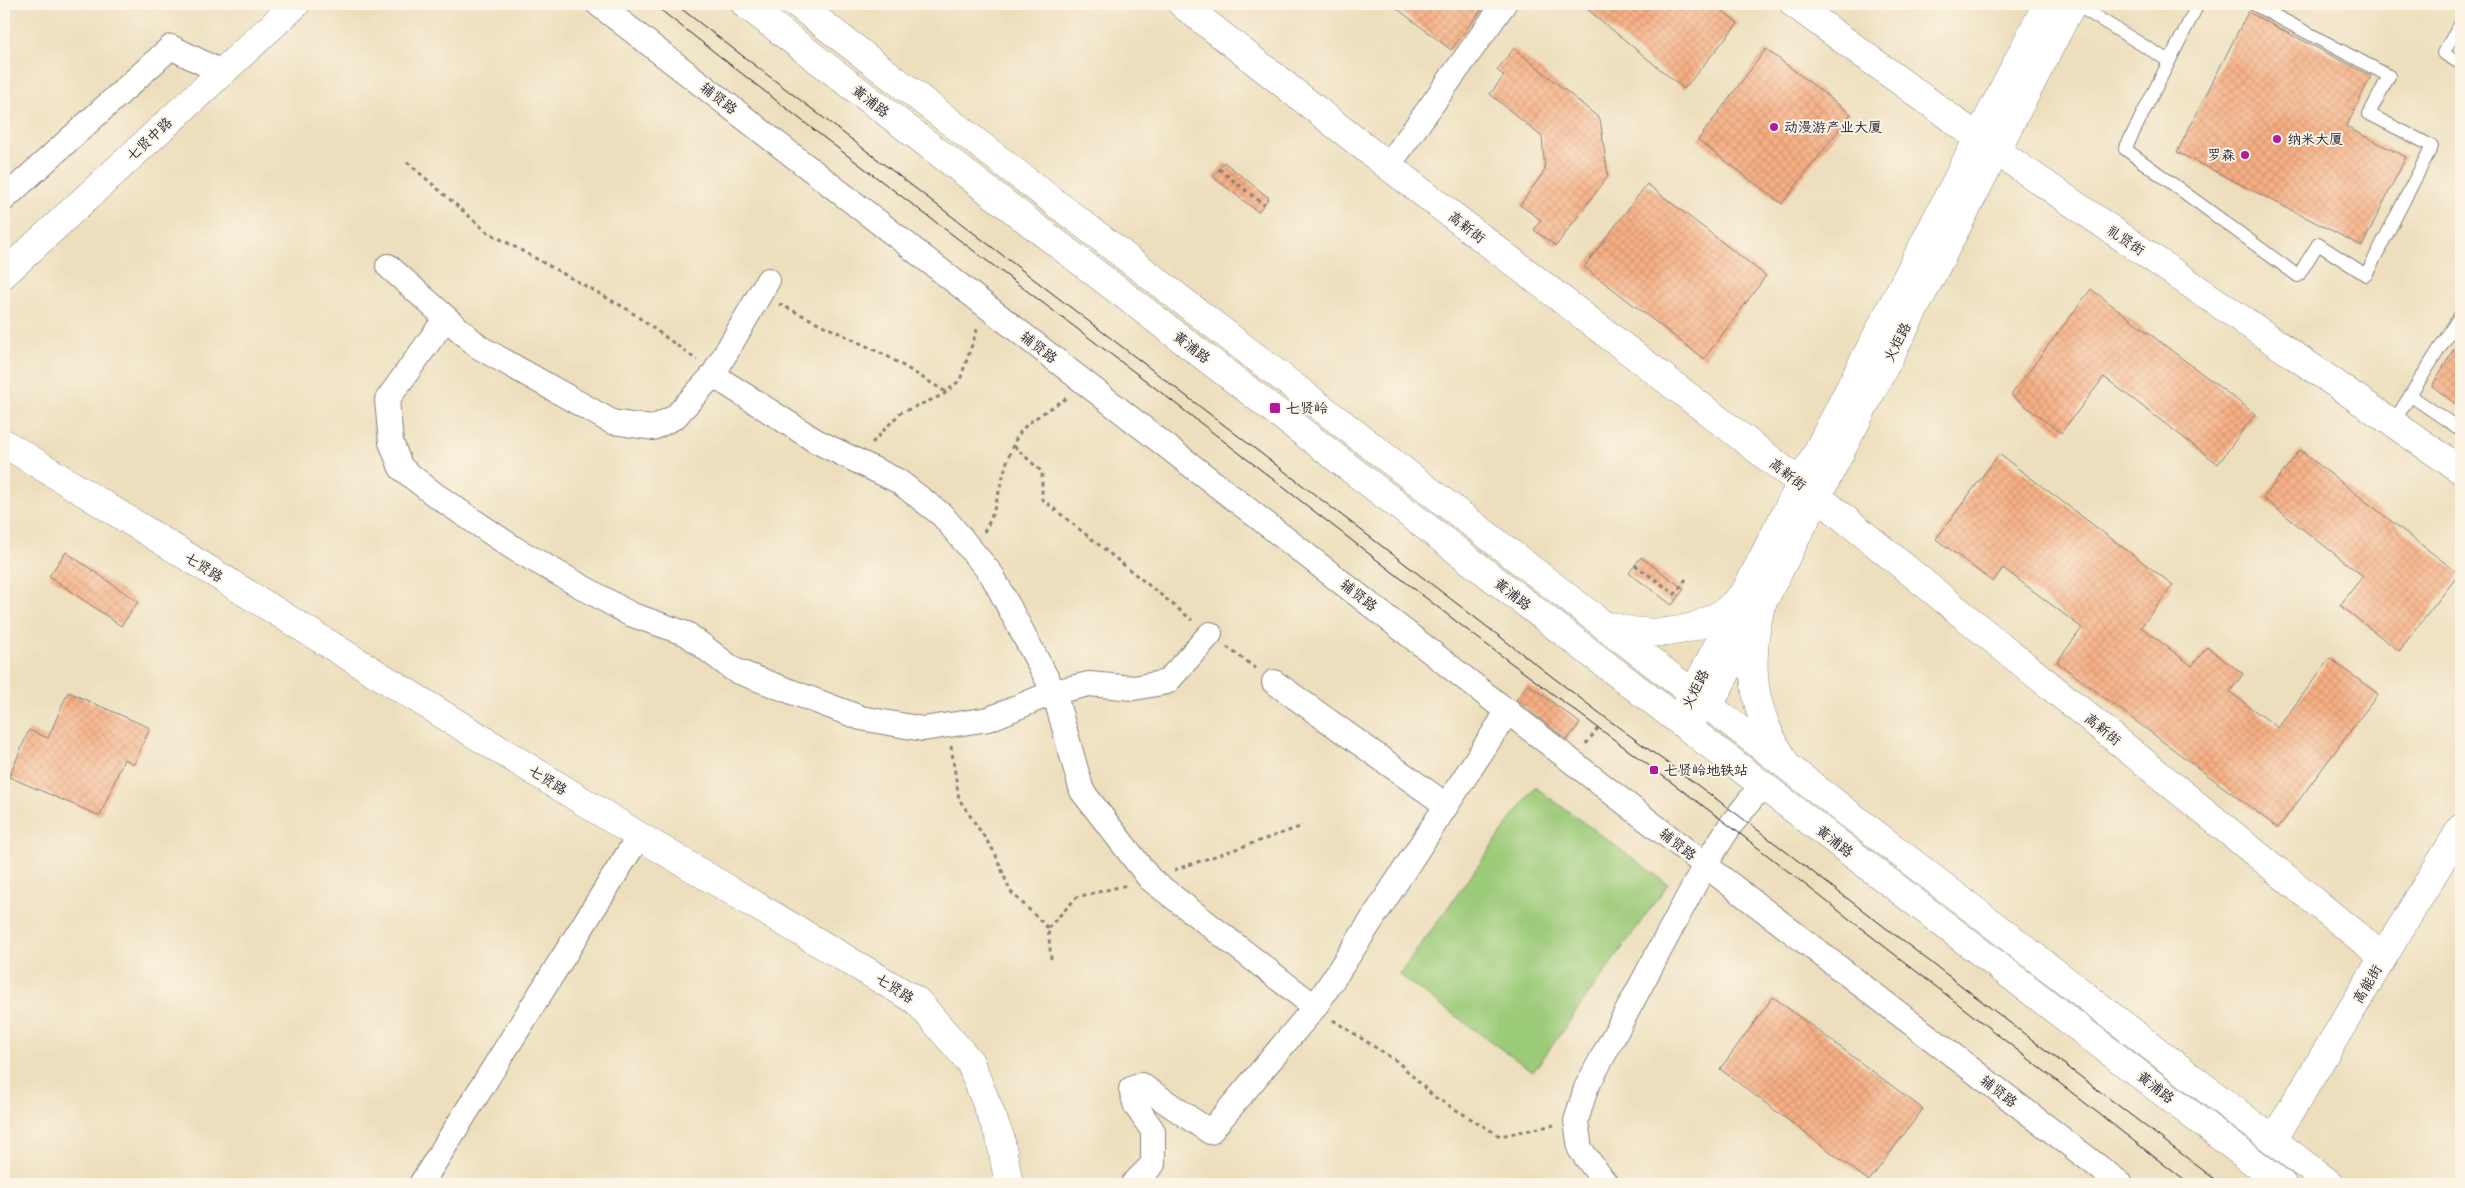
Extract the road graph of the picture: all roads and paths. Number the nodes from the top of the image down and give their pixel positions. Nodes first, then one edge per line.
1 (296, 4) edge
2 (598, 4) edge
3 (745, 4) edge
4 (797, 4) edge
5 (1182, 4) edge
6 (1504, 4) edge
7 (1794, 4) edge
8 (2047, 4) edge
9 (2074, 4) edge
10 (2198, 4) edge
11 (2253, 4) edge
12 (2461, 22) edge
13 (2169, 61) junction
14 (2461, 64) edge
15 (221, 72) junction
16 (1987, 144) junction
17 (407, 162) dead end
18 (1388, 166) junction
19 (1219, 169) dead end
20 (4, 199) edge
21 (1264, 204) dead end
22 (388, 266) dead end
23 (4, 274) edge
24 (764, 287) joint
25 (986, 306) junction
26 (2461, 314) edge
27 (446, 318) junction
28 (714, 374) junction
29 (1086, 384) junction
30 (946, 392) junction
31 (2411, 396) junction
32 (2393, 423) junction
33 (2461, 430) edge
34 (4, 443) edge
35 (1014, 446) junction
36 (857, 461) junction
37 (2461, 470) edge
38 (1809, 490) junction
39 (972, 551) junction
40 (1635, 565) dead end
41 (1686, 579) dead end
42 (1752, 601) junction
43 (1601, 623) junction
44 (1210, 634) junction
45 (1274, 682) joint
46 (1054, 692) junction
47 (1701, 700) junction
48 (1508, 711) junction
49 (1679, 721) junction
50 (948, 725) junction
51 (1789, 768) junction
52 (1762, 785) junction
53 (1446, 804) junction
54 (2461, 828) edge
55 (639, 836) junction
56 (1706, 865) junction
57 (2383, 957) junction
58 (1051, 959) dead end
59 (1315, 1007) junction
60 (1576, 1121) junction
61 (2272, 1140) junction
62 (421, 1184) edge
63 (1009, 1184) edge
64 (1133, 1184) edge
65 (1606, 1184) edge
66 (2121, 1184) edge
67 (2282, 1184) edge
68 (2330, 1184) edge

1 - 15 main road, 七贤中路
2 - 25 street, 辅贤路
3 - 49 main road, 黄浦路
4 - 43 main road
5 - 18 main road, 高新街
6 - 18 street
7 - 16 main road, 礼贤街
8 - 16 main road, 火炬路
9 - 13 lane
9 - 16 main road, 火炬路
10 - 13 lane
11 - 13 lane
12 - 14 lane
15 - 20 street
15 - 23 main road, 七贤中路
16 - 32 main road, 礼贤街
16 - 38 main road, 火炬路
17 - 28 path
18 - 38 main road, 高新街
19 - 21 path
22 - 27 street
24 - 28 street
24 - 30 path
25 - 29 street, 辅贤路
25 - 30 path
26 - 31 lane
27 - 28 street
27 - 50 street
28 - 36 street
29 - 35 path
29 - 48 street, 辅贤路
30 - 36 path
31 - 32 lane
31 - 33 lane
32 - 37 main road, 礼贤街
34 - 55 main road, 七贤路
35 - 39 path
35 - 44 path
36 - 39 street
38 - 42 main road, 火炬路
38 - 57 main road, 高新街
39 - 46 street
40 - 41 path
42 - 43 main road
42 - 47 main road, 火炬路
42 - 51 main road
43 - 47 main road
44 - 45 path
44 - 46 street
45 - 53 street
46 - 50 street
46 - 59 street
47 - 49 main road, 火炬路
47 - 51 main road
48 - 53 street
48 - 56 street, 辅贤路
49 - 52 main road, 黄浦路
50 - 58 path
51 - 61 main road
52 - 56 street
52 - 67 main road, 黄浦路
53 - 59 street
54 - 57 main road, 高能街
55 - 62 street
55 - 63 main road, 七贤路
56 - 60 street
56 - 66 street, 辅贤路
57 - 61 main road, 高能街
59 - 60 path
59 - 64 street
60 - 65 street
61 - 68 main road

